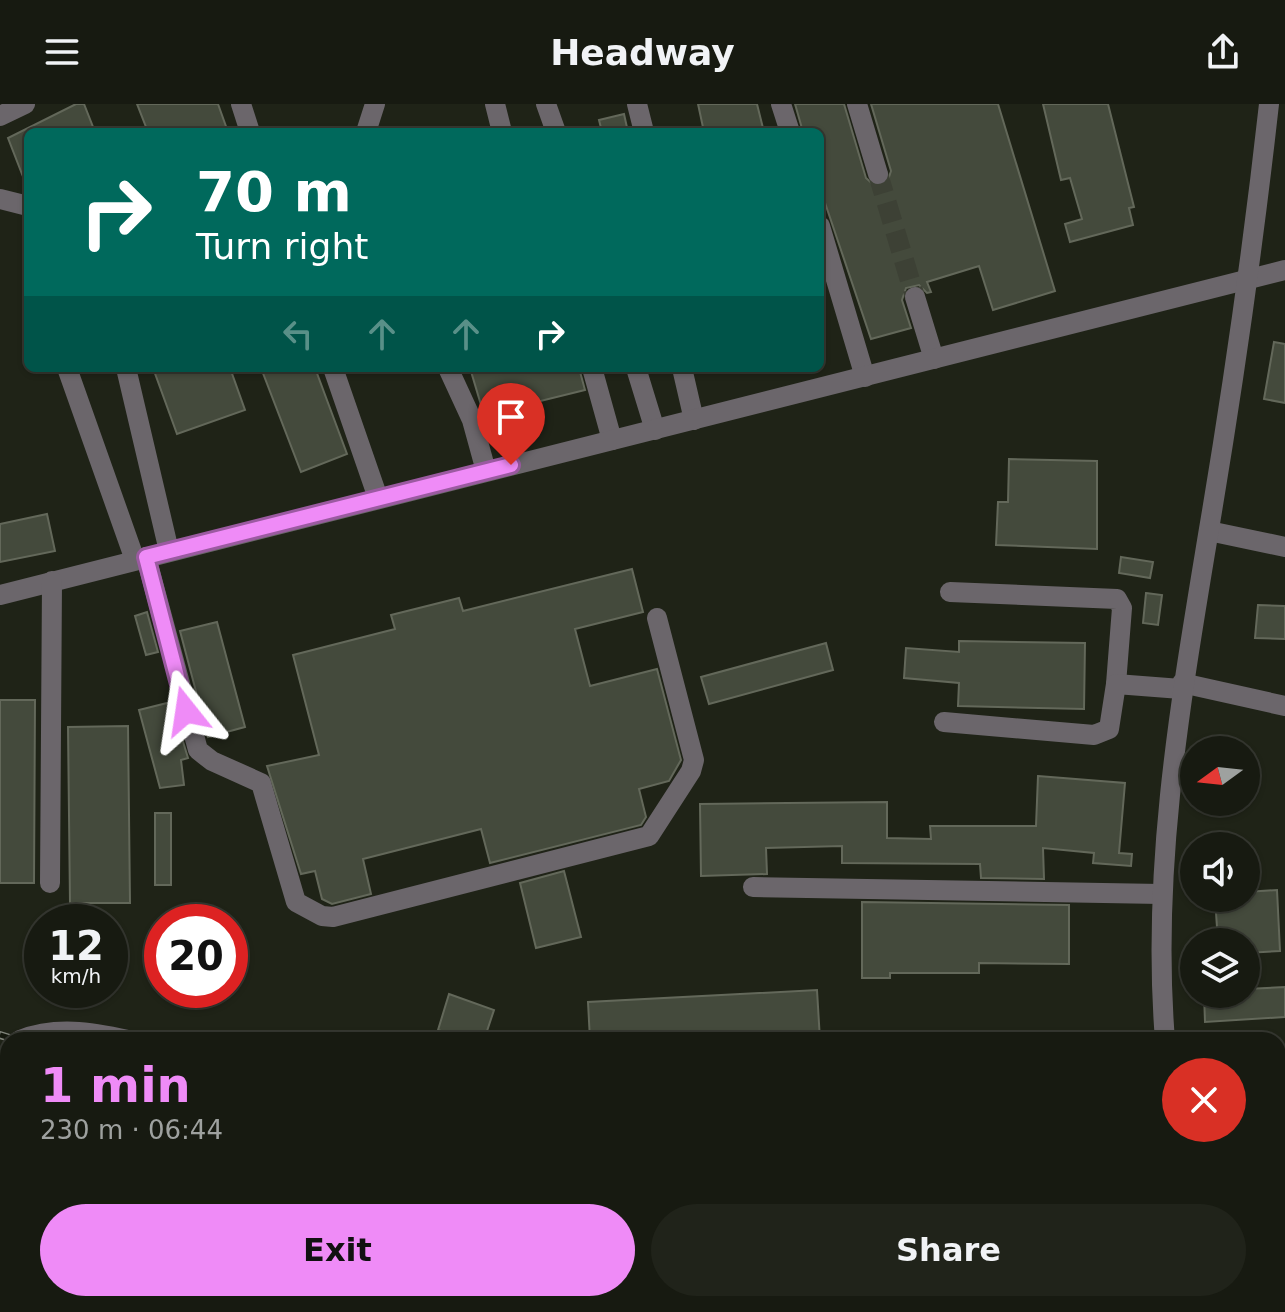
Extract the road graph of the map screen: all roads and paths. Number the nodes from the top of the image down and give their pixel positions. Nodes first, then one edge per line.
1 (25, 104) edge
2 (241, 104) edge
3 (375, 104) edge
4 (495, 104) edge
5 (546, 104) edge
6 (637, 104) edge
7 (781, 104) edge
8 (857, 104) edge
9 (1269, 104) edge
10 (0, 116) edge
11 (249, 128) edge
12 (367, 128) edge
13 (501, 128) edge
14 (555, 128) edge
15 (643, 128) edge
16 (789, 128) edge
17 (878, 174) tunnel mouth
18 (0, 199) edge
19 (24, 206) edge
20 (824, 239) edge
21 (1285, 270) edge
22 (1249, 280) junction
23 (915, 297) tunnel mouth
24 (934, 359) junction
25 (69, 372) edge
26 (127, 372) edge
27 (334, 372) edge
28 (450, 372) edge
29 (593, 372) edge
30 (637, 372) edge
31 (683, 372) edge
32 (865, 377) junction
33 (694, 420) junction
34 (655, 430) junction
35 (612, 440) junction
36 (486, 471) junction
37 (378, 498) junction
38 (1209, 531) junction
39 (1285, 547) edge
40 (169, 551) junction
41 (140, 558) junction
42 (52, 581) junction
43 (950, 592) dead end
44 (0, 595) edge
45 (657, 618) dead end
46 (1116, 684) junction
47 (1182, 686) junction
48 (1285, 706) edge
49 (944, 722) dead end
50 (50, 883) dead end
51 (753, 887) dead end
52 (1161, 894) junction
53 (47, 1032) edge
54 (73, 1032) edge
55 (1164, 1032) edge

1 - 10 street
2 - 11 street
3 - 12 street
4 - 13 street
5 - 14 street
6 - 15 street
7 - 16 street
8 - 17 street
9 - 22 street
18 - 19 street
20 - 32 street
21 - 22 street
22 - 24 street
22 - 38 street
23 - 24 street
24 - 32 street
25 - 41 street
26 - 40 street
27 - 37 street
28 - 36 street
29 - 35 street
30 - 34 street
31 - 33 street
32 - 33 street
33 - 34 street
34 - 35 street
35 - 36 street
36 - 37 street
37 - 40 street
38 - 39 street
38 - 47 street
40 - 41 street
41 - 42 street
41 - 45 street
42 - 44 street
42 - 50 street
43 - 46 street
46 - 47 street
46 - 49 street
47 - 48 street
47 - 52 street
51 - 52 street
52 - 55 street
53 - 54 street

